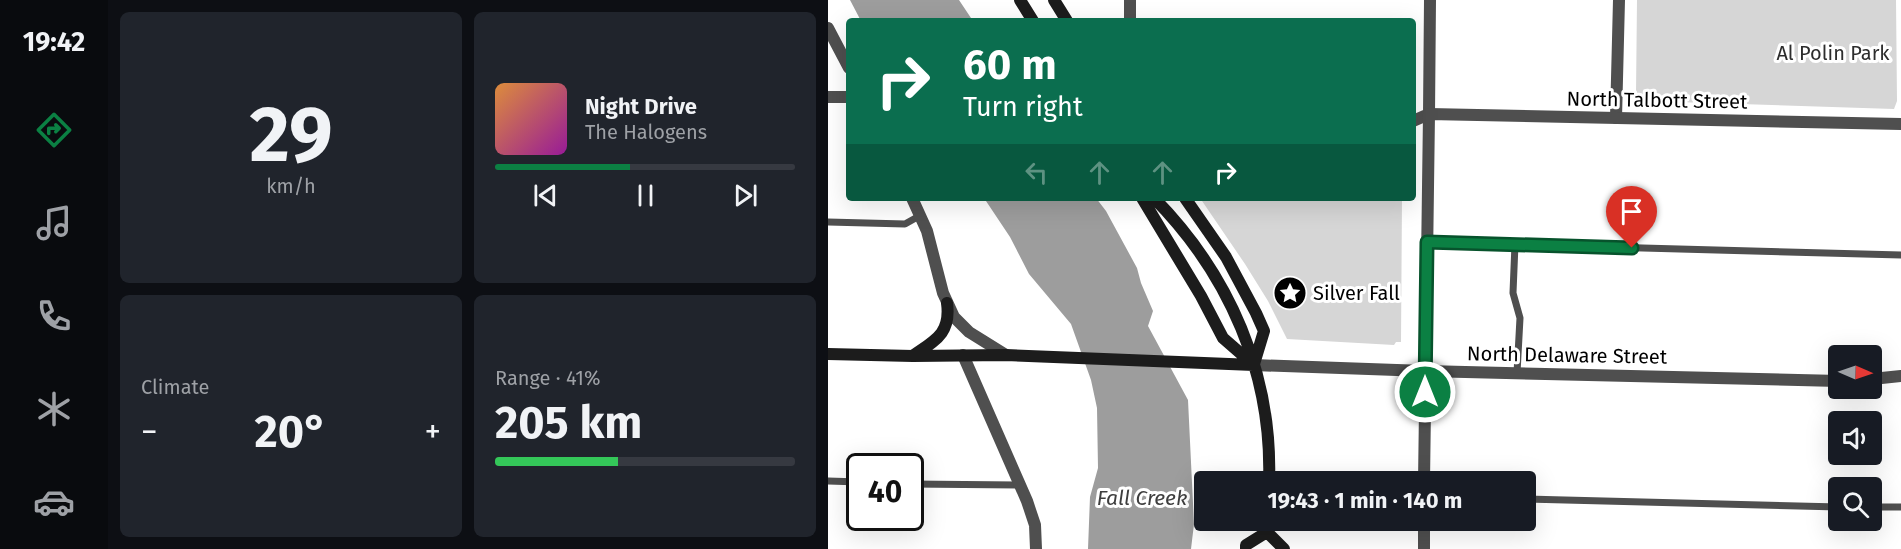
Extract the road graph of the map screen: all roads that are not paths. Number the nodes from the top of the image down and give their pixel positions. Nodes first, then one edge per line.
1 (1020, 0) edge
2 (1054, 0) edge
3 (1130, 0) edge
4 (1430, 0) edge
5 (1618, 0) edge
6 (1031, 18) edge
7 (1065, 18) edge
8 (1130, 18) edge
9 (828, 28) edge
10 (846, 62) edge
11 (828, 97) edge
12 (846, 97) edge
13 (1429, 114) junction
14 (1616, 118) junction
15 (1416, 120) edge
16 (1901, 124) edge
17 (914, 201) edge
18 (1144, 201) edge
19 (1157, 201) edge
20 (1187, 201) edge
21 (921, 215) junction
22 (828, 222) edge
23 (1427, 242) junction
24 (1515, 244) junction
25 (1901, 255) edge
26 (947, 303) junction
27 (828, 354) edge
28 (963, 355) junction
29 (1013, 355) junction
30 (913, 356) junction
31 (1254, 365) junction
32 (1425, 371) junction
33 (1517, 373) junction
34 (1901, 376) edge
35 (1882, 378) edge
36 (1828, 381) edge
37 (1269, 471) edge
38 (1424, 471) edge
39 (828, 481) edge
40 (846, 482) edge
41 (924, 483) edge
42 (1020, 485) junction
43 (1536, 499) edge
44 (1828, 507) edge
45 (1882, 507) edge
46 (1901, 507) edge
47 (1261, 531) edge
48 (1271, 531) edge
49 (1424, 531) edge
50 (1036, 549) edge
51 (1246, 549) edge
52 (1284, 549) edge
53 (1424, 549) edge

1 - 6 main road
2 - 7 main road
3 - 8 street
4 - 13 street
5 - 14 street
9 - 10 street
11 - 12 street
13 - 14 street, North Talbott Street
13 - 15 street, North Talbott Street
13 - 23 street
14 - 16 street, North Talbott Street
17 - 21 street
18 - 31 main road
19 - 31 main road
20 - 31 main road
21 - 22 lane
21 - 26 street
23 - 24 lane
23 - 32 street
24 - 25 lane
24 - 33 lane
26 - 29 street
26 - 30 main road
27 - 30 main road, North Delaware Street
28 - 29 main road, North Delaware Street
28 - 30 main road, North Delaware Street
28 - 42 street
29 - 31 main road, North Delaware Street
31 - 32 street, North Delaware Street
31 - 37 main road
32 - 33 street, North Delaware Street
32 - 38 street
33 - 36 street, North Delaware Street
34 - 35 street
39 - 40 lane
41 - 42 lane
42 - 50 street
43 - 44 lane
45 - 46 lane
47 - 51 main road
48 - 52 main road
49 - 53 street

